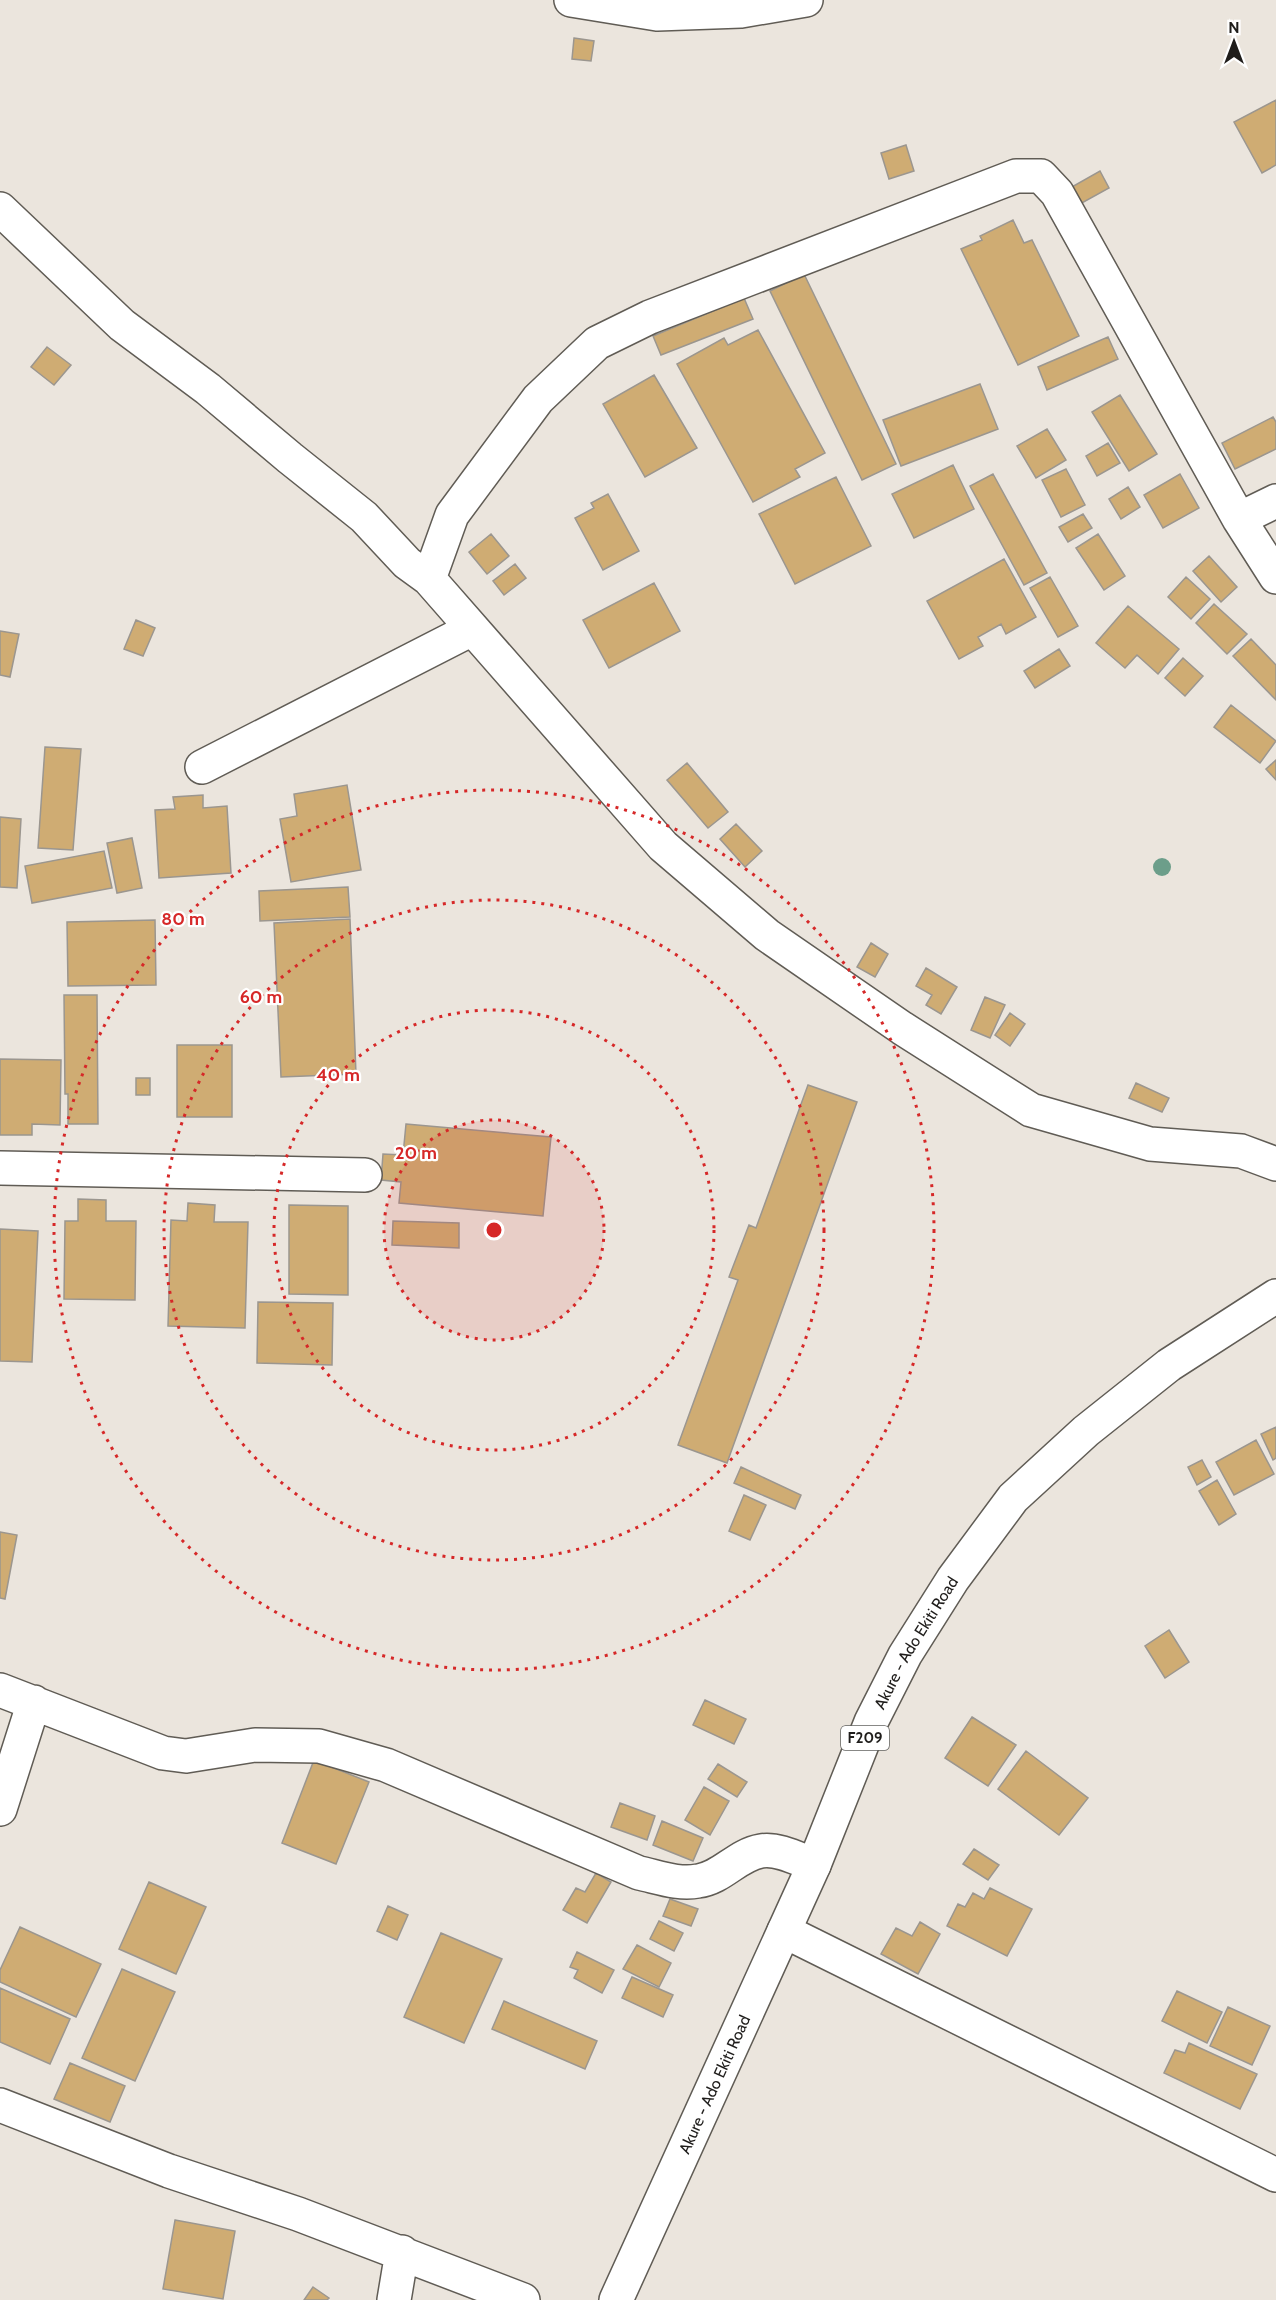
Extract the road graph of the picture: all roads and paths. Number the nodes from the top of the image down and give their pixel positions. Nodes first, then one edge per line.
1 (571, 0) edge
2 (806, 0) edge
3 (0, 209) edge
4 (1276, 501) edge
5 (1239, 519) junction
6 (1276, 577) edge
7 (429, 579) junction
8 (472, 629) junction
9 (202, 767) dead end
10 (1276, 1164) edge
11 (0, 1168) edge
12 (365, 1175) dead end
13 (1276, 1296) edge
14 (0, 1689) edge
15 (34, 1702) junction
16 (0, 1809) edge
17 (814, 1865) junction
18 (784, 1931) junction
19 (0, 2105) edge
20 (1276, 2175) edge
21 (402, 2252) junction
22 (394, 2300) edge
23 (524, 2300) edge
24 (616, 2300) edge

1 - 2 street
3 - 7 street
4 - 5 street
5 - 6 street
5 - 7 street
7 - 8 street
8 - 9 street
8 - 10 street
11 - 12 street
13 - 17 street, Akure - Ado Ekiti Road / F209
14 - 15 street
15 - 16 street
15 - 17 street
17 - 18 street, Akure - Ado Ekiti Road / F209
18 - 20 street
18 - 24 street, Akure - Ado Ekiti Road / F209
19 - 21 street
21 - 22 street
21 - 23 street

